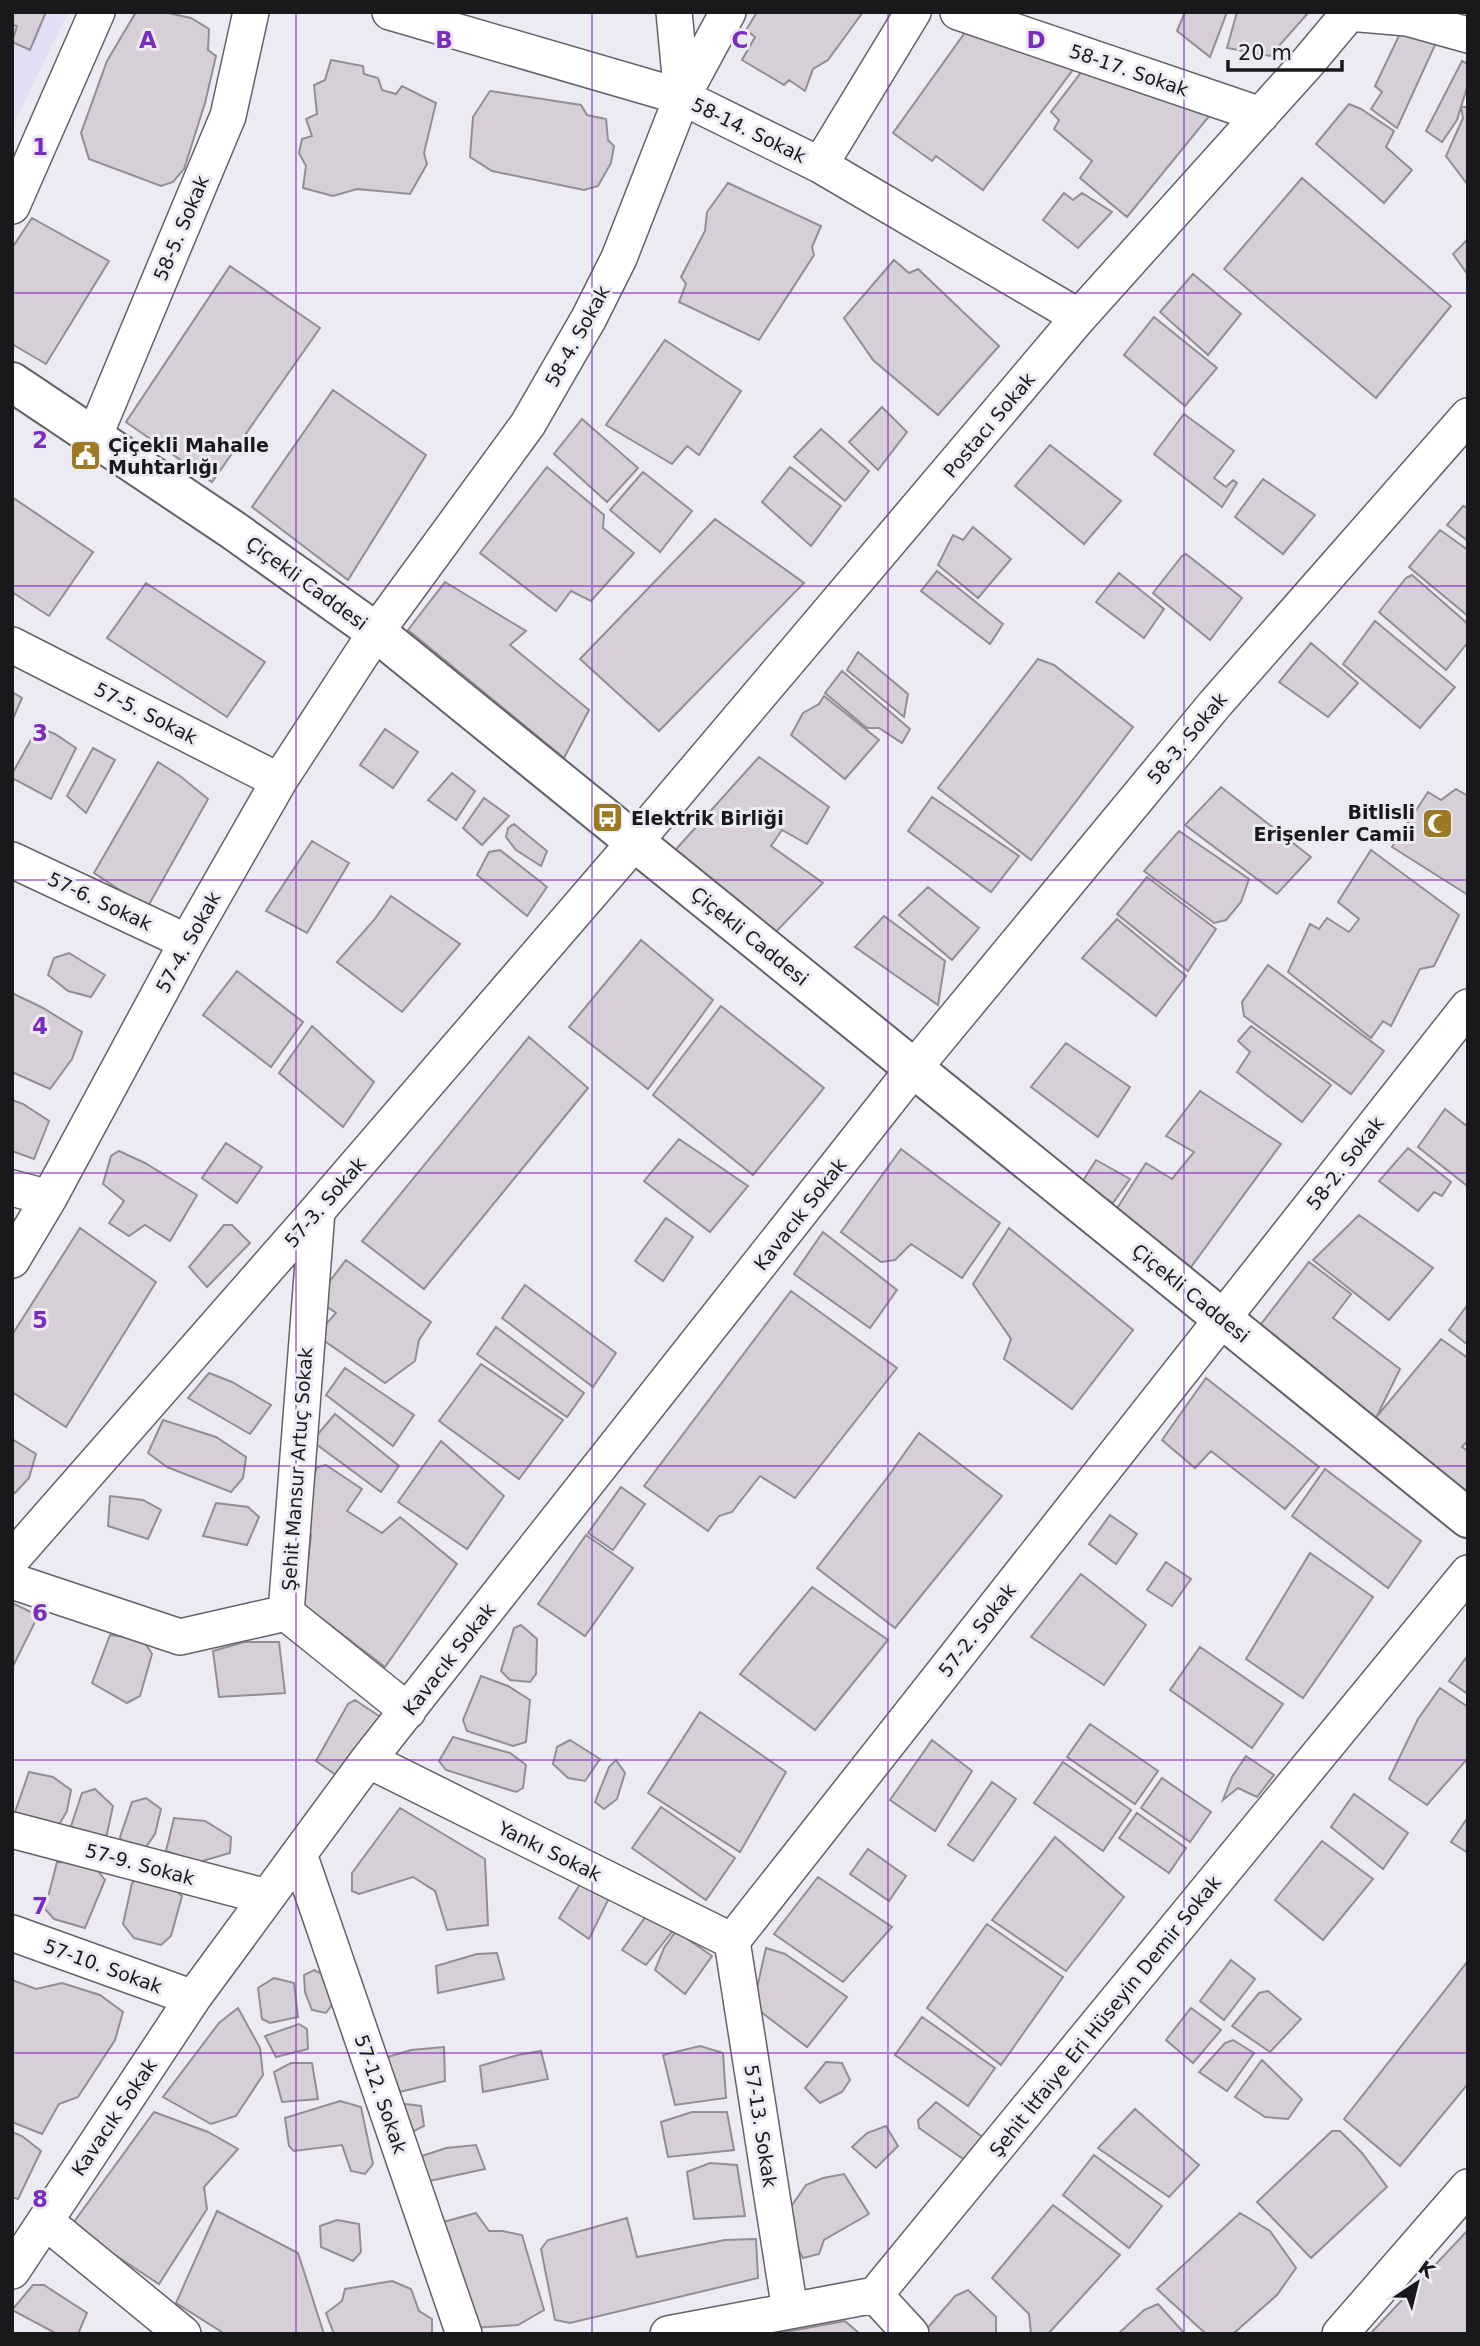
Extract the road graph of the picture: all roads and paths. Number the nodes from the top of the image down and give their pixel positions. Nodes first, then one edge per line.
1 (97, 12) edge
2 (251, 12) edge
3 (390, 12) edge
4 (674, 12) edge
5 (728, 12) edge
6 (913, 12) edge
7 (958, 12) edge
8 (1349, 12) edge
9 (1468, 35) edge
10 (681, 97) junction
11 (1261, 115) junction
12 (820, 165) junction
13 (12, 206) edge
14 (1079, 317) junction
15 (12, 382) edge
16 (1468, 416) edge
17 (94, 438) junction
18 (376, 632) junction
19 (12, 645) edge
20 (279, 781) junction
21 (634, 842) junction
22 (12, 860) edge
23 (187, 942) junction
24 (1468, 1007) edge
25 (914, 1068) junction
26 (12, 1188) edge
27 (49, 1198) junction
28 (317, 1211) junction
29 (12, 1259) edge
30 (1223, 1319) junction
31 (1468, 1518) edge
32 (12, 1559) edge
33 (1468, 1573) edge
34 (12, 1581) edge
35 (286, 1613) junction
36 (408, 1711) junction
37 (368, 1760) junction
38 (12, 1830) edge
39 (299, 1854) junction
40 (267, 1897) junction
41 (12, 1933) edge
42 (732, 1941) junction
43 (193, 1998) junction
44 (1468, 2187) edge
45 (45, 2221) junction
46 (12, 2271) edge
47 (875, 2295) junction
48 (790, 2311) junction
49 (183, 2334) edge
50 (464, 2334) edge
51 (668, 2334) edge
52 (911, 2334) edge
53 (1340, 2334) edge

1 - 13 street
2 - 17 street, 58-5. Sokak
3 - 10 street, 58-14. Sokak
4 - 10 street
5 - 10 street, 58-4. Sokak
6 - 12 street
7 - 11 street, 58-17. Sokak
8 - 9 street
8 - 11 street, Postacı Sokak
10 - 12 street, 58-14. Sokak
10 - 18 street, 58-4. Sokak
11 - 14 street, Postacı Sokak
12 - 14 street, 58-14. Sokak
14 - 21 street, Postacı Sokak
15 - 17 street, Çiçekli Caddesi
16 - 25 street, 58-3. Sokak
17 - 18 street, Çiçekli Caddesi
18 - 20 street, 57-4. Sokak
18 - 21 street, Çiçekli Caddesi
19 - 20 street, 57-5. Sokak
20 - 23 street, 57-4. Sokak
21 - 25 street, Çiçekli Caddesi
21 - 28 street, 57-3. Sokak
22 - 23 street, 57-6. Sokak
23 - 27 street, 57-4. Sokak
24 - 30 street, 58-2. Sokak
25 - 30 street, Çiçekli Caddesi
25 - 36 street, Kavacık Sokak
26 - 27 street
27 - 29 street, 57-4. Sokak
28 - 32 street, 57-3. Sokak
28 - 35 street, Şehit Mansur Artuç Sokak
30 - 31 street, Çiçekli Caddesi
30 - 42 street, 57-2. Sokak
33 - 47 street, Şehit İtfaiye Eri Hüseyin Demir Sokak
34 - 35 street
35 - 36 street, Şehit Mansur Artuç Sokak
36 - 37 street, Kavacık Sokak
37 - 39 street, Kavacık Sokak
37 - 42 street, Yankı Sokak
38 - 40 street, 57-9. Sokak
39 - 40 street, Kavacık Sokak
39 - 50 street, 57-12. Sokak
40 - 43 street, Kavacık Sokak
41 - 43 street, 57-10. Sokak
42 - 48 street, 57-13. Sokak
43 - 45 street, Kavacık Sokak
44 - 53 street
45 - 46 street, Kavacık Sokak
45 - 49 street
47 - 48 street
47 - 52 street
48 - 51 street

